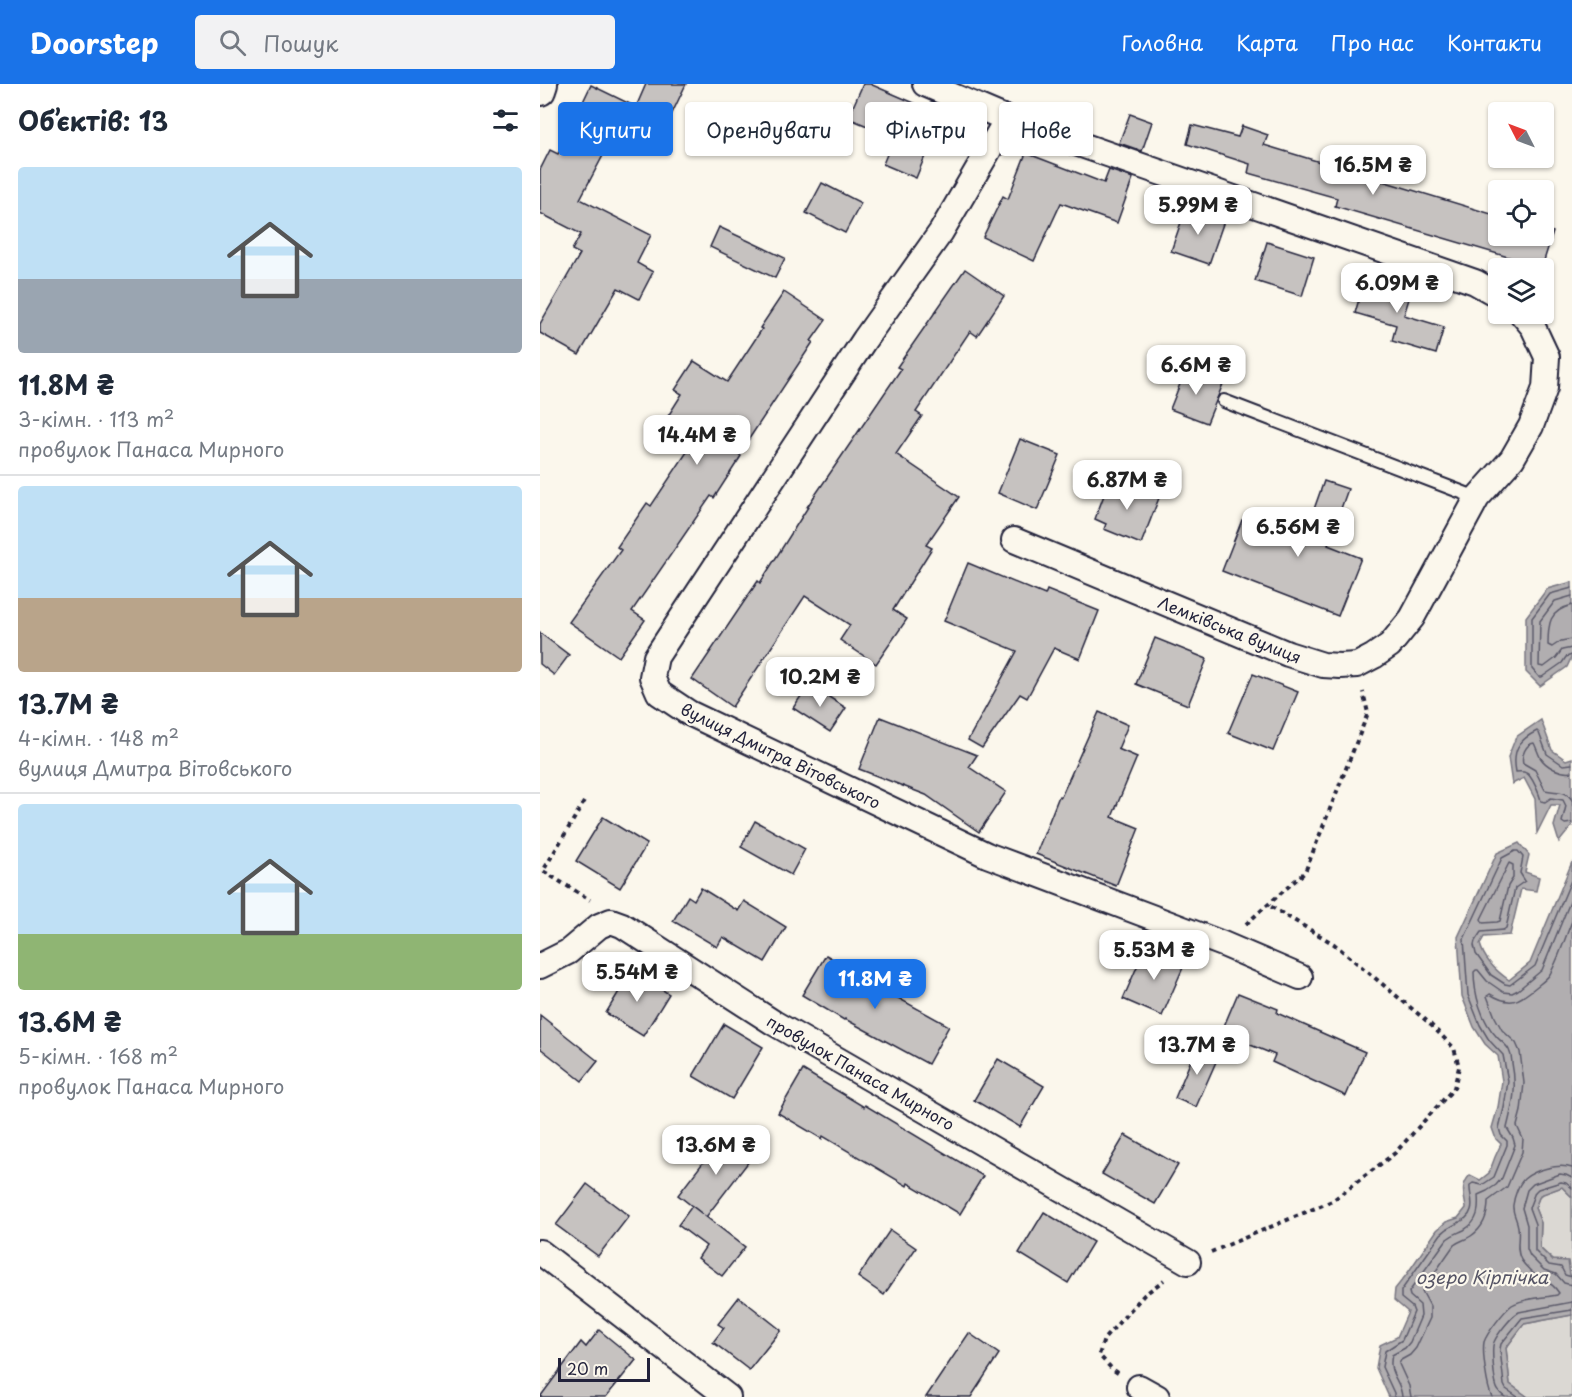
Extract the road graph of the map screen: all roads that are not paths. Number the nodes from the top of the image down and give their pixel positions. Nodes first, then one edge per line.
1 (542, 84) edge
2 (925, 84) edge
3 (540, 90) edge
4 (999, 116) edge
5 (999, 133) edge
6 (1093, 149) edge
7 (1488, 289) edge
8 (1530, 324) edge
9 (1224, 401) dead end
10 (1477, 498) junction
11 (1014, 540) dead end
12 (540, 966) edge
13 (1300, 977) dead end
14 (540, 1252) edge
15 (1188, 1262) road end
16 (728, 1397) edge

1 - 3 street
2 - 4 street
5 - 13 street, вулиця Дмитра Вітовського
6 - 7 street
8 - 10 street, Лемківська вулиця
9 - 10 lane
10 - 11 street, Лемківська вулиця
12 - 15 street, провулок Панаса Мирного
14 - 16 street

